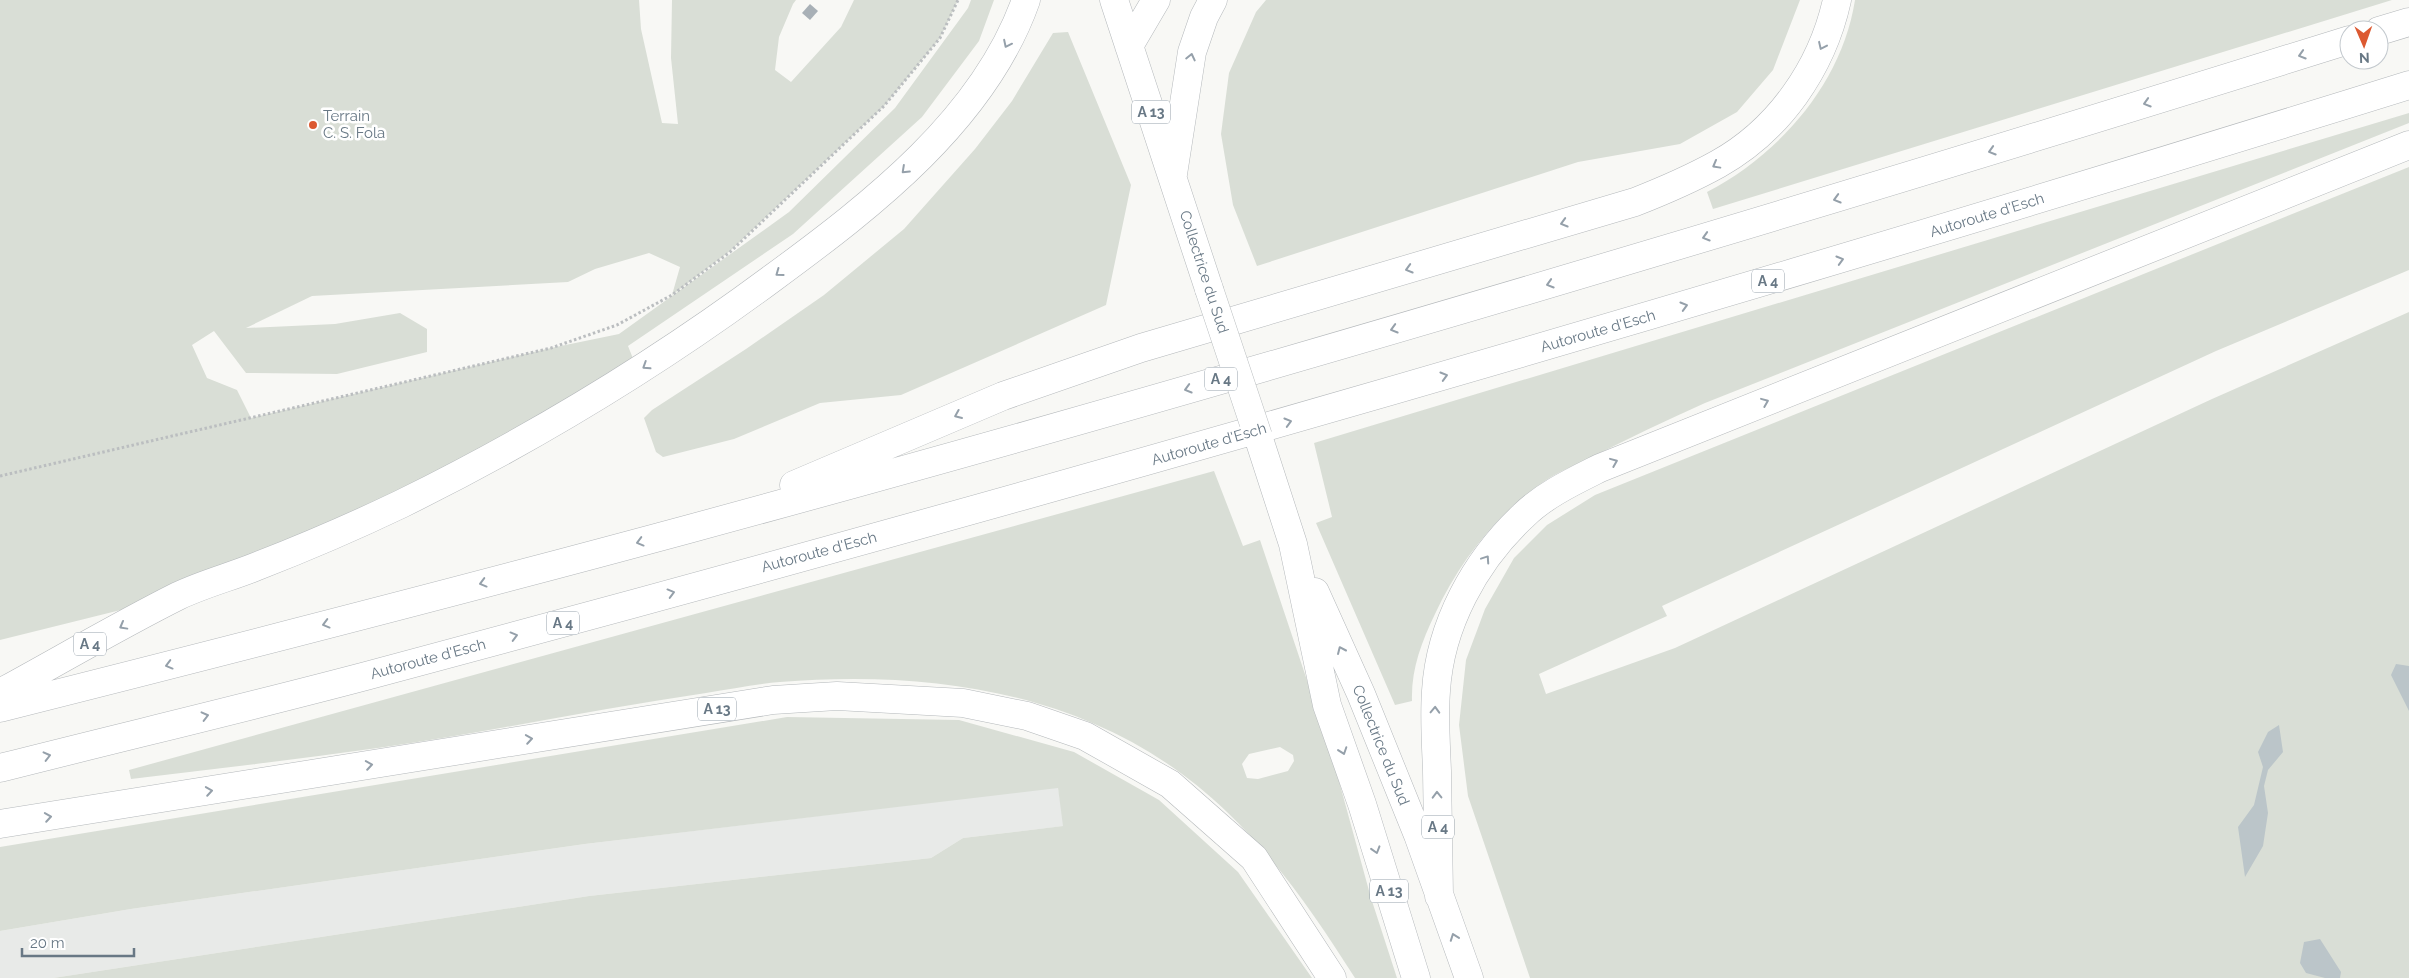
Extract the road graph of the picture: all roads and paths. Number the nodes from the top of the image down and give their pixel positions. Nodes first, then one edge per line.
1 (958, 0) edge
2 (1026, 0) edge
3 (1114, 0) edge
4 (1156, 0) edge
5 (1213, 0) edge
6 (1837, 0) edge
7 (2409, 22) edge
8 (2389, 28) edge
9 (2339, 43) edge
10 (1129, 46) junction
11 (2409, 85) edge
12 (2409, 145) edge
13 (1172, 178) junction
14 (0, 476) edge
15 (687, 530) junction
16 (1294, 544) junction
17 (0, 693) edge
18 (0, 708) edge
19 (0, 768) edge
20 (0, 824) edge
21 (1439, 896) junction
22 (1332, 978) edge
23 (1416, 978) edge
24 (1469, 978) edge

1 - 14 path
2 -> 17 highway, A 4
3 - 10 highway, Collectrice du Sud / A 13
4 - 10 highway
13 -> 5 highway
6 -> 15 highway, A 4
7 - 8 highway
9 -> 15 highway, A 4
10 - 13 highway, Collectrice du Sud / A 13
19 -> 11 highway, Autoroute d'Esch / A 4
21 -> 12 highway, A 4
13 - 16 highway, Collectrice du Sud / A 13, bridge
15 -> 18 highway, A 4
21 -> 16 highway, Collectrice du Sud / A 13
16 -> 23 highway, Collectrice du Sud / A 13
20 -> 22 highway, A 13
24 -> 21 highway, Collectrice du Sud / A 13

